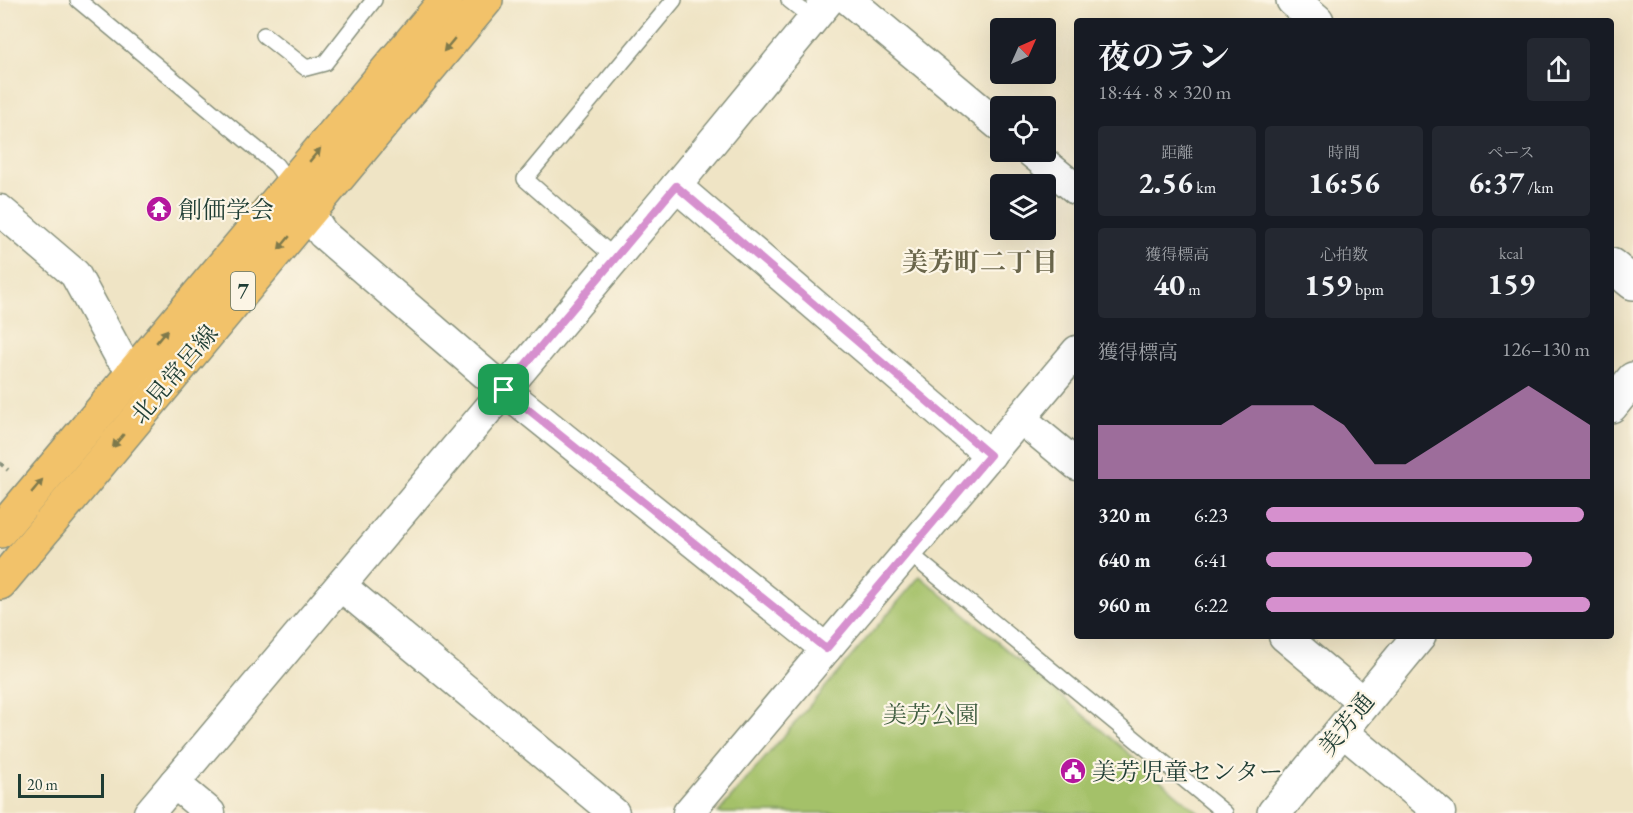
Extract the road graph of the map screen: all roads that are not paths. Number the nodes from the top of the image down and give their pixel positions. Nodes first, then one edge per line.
1 (78, 0) edge
2 (374, 0) edge
3 (446, 0) edge
4 (486, 0) edge
5 (674, 0) edge
6 (789, 0) edge
7 (849, 0) edge
8 (821, 10) edge
9 (264, 34) dead end
10 (990, 118) edge
11 (1043, 162) edge
12 (290, 184) junction
13 (676, 186) junction
14 (1074, 188) edge
15 (0, 210) edge
16 (309, 212) junction
17 (615, 258) junction
18 (1614, 268) edge
19 (1633, 284) edge
20 (1074, 355) edge
21 (133, 371) junction
22 (1633, 380) edge
23 (504, 390) junction
24 (157, 394) junction
25 (1614, 402) edge
26 (1020, 418) junction
27 (990, 455) junction
28 (1074, 463) edge
29 (0, 531) edge
30 (908, 552) junction
31 (0, 583) edge
32 (341, 586) junction
33 (1288, 639) edge
34 (1417, 639) edge
35 (826, 649) junction
36 (1364, 703) junction
37 (1341, 730) junction
38 (174, 783) junction
39 (148, 813) edge
40 (210, 813) edge
41 (614, 813) edge
42 (688, 813) edge
43 (1225, 813) edge
44 (1274, 813) edge
45 (1440, 813) edge

1 - 12 lane
2 - 9 lane
12 -> 3 main road, 北見常呂線 / 7
4 -> 16 main road, 北見常呂線 / 7
5 - 17 lane
6 - 8 lane
7 - 10 street
8 - 13 street
11 - 14 street
12 - 16 street
21 -> 12 main road, 北見常呂線 / 7
13 - 17 street
13 - 27 street
15 - 21 street
16 - 23 street
16 -> 24 main road, 北見常呂線 / 7
17 - 23 street
18 - 19 street
20 - 26 street
21 - 24 street
29 -> 21 main road, 北見常呂線 / 7
22 - 25 street
23 - 32 street
23 - 35 street
24 -> 31 main road, 北見常呂線 / 7
26 - 27 street
26 - 28 street
27 - 30 street
30 - 35 street
30 - 43 lane
32 - 38 street
32 - 41 street
33 - 36 street
34 - 36 street, 美芳通
35 - 42 street
36 - 37 street, 美芳通
37 - 44 street, 美芳通
37 - 45 street
38 - 39 street
38 - 40 street

